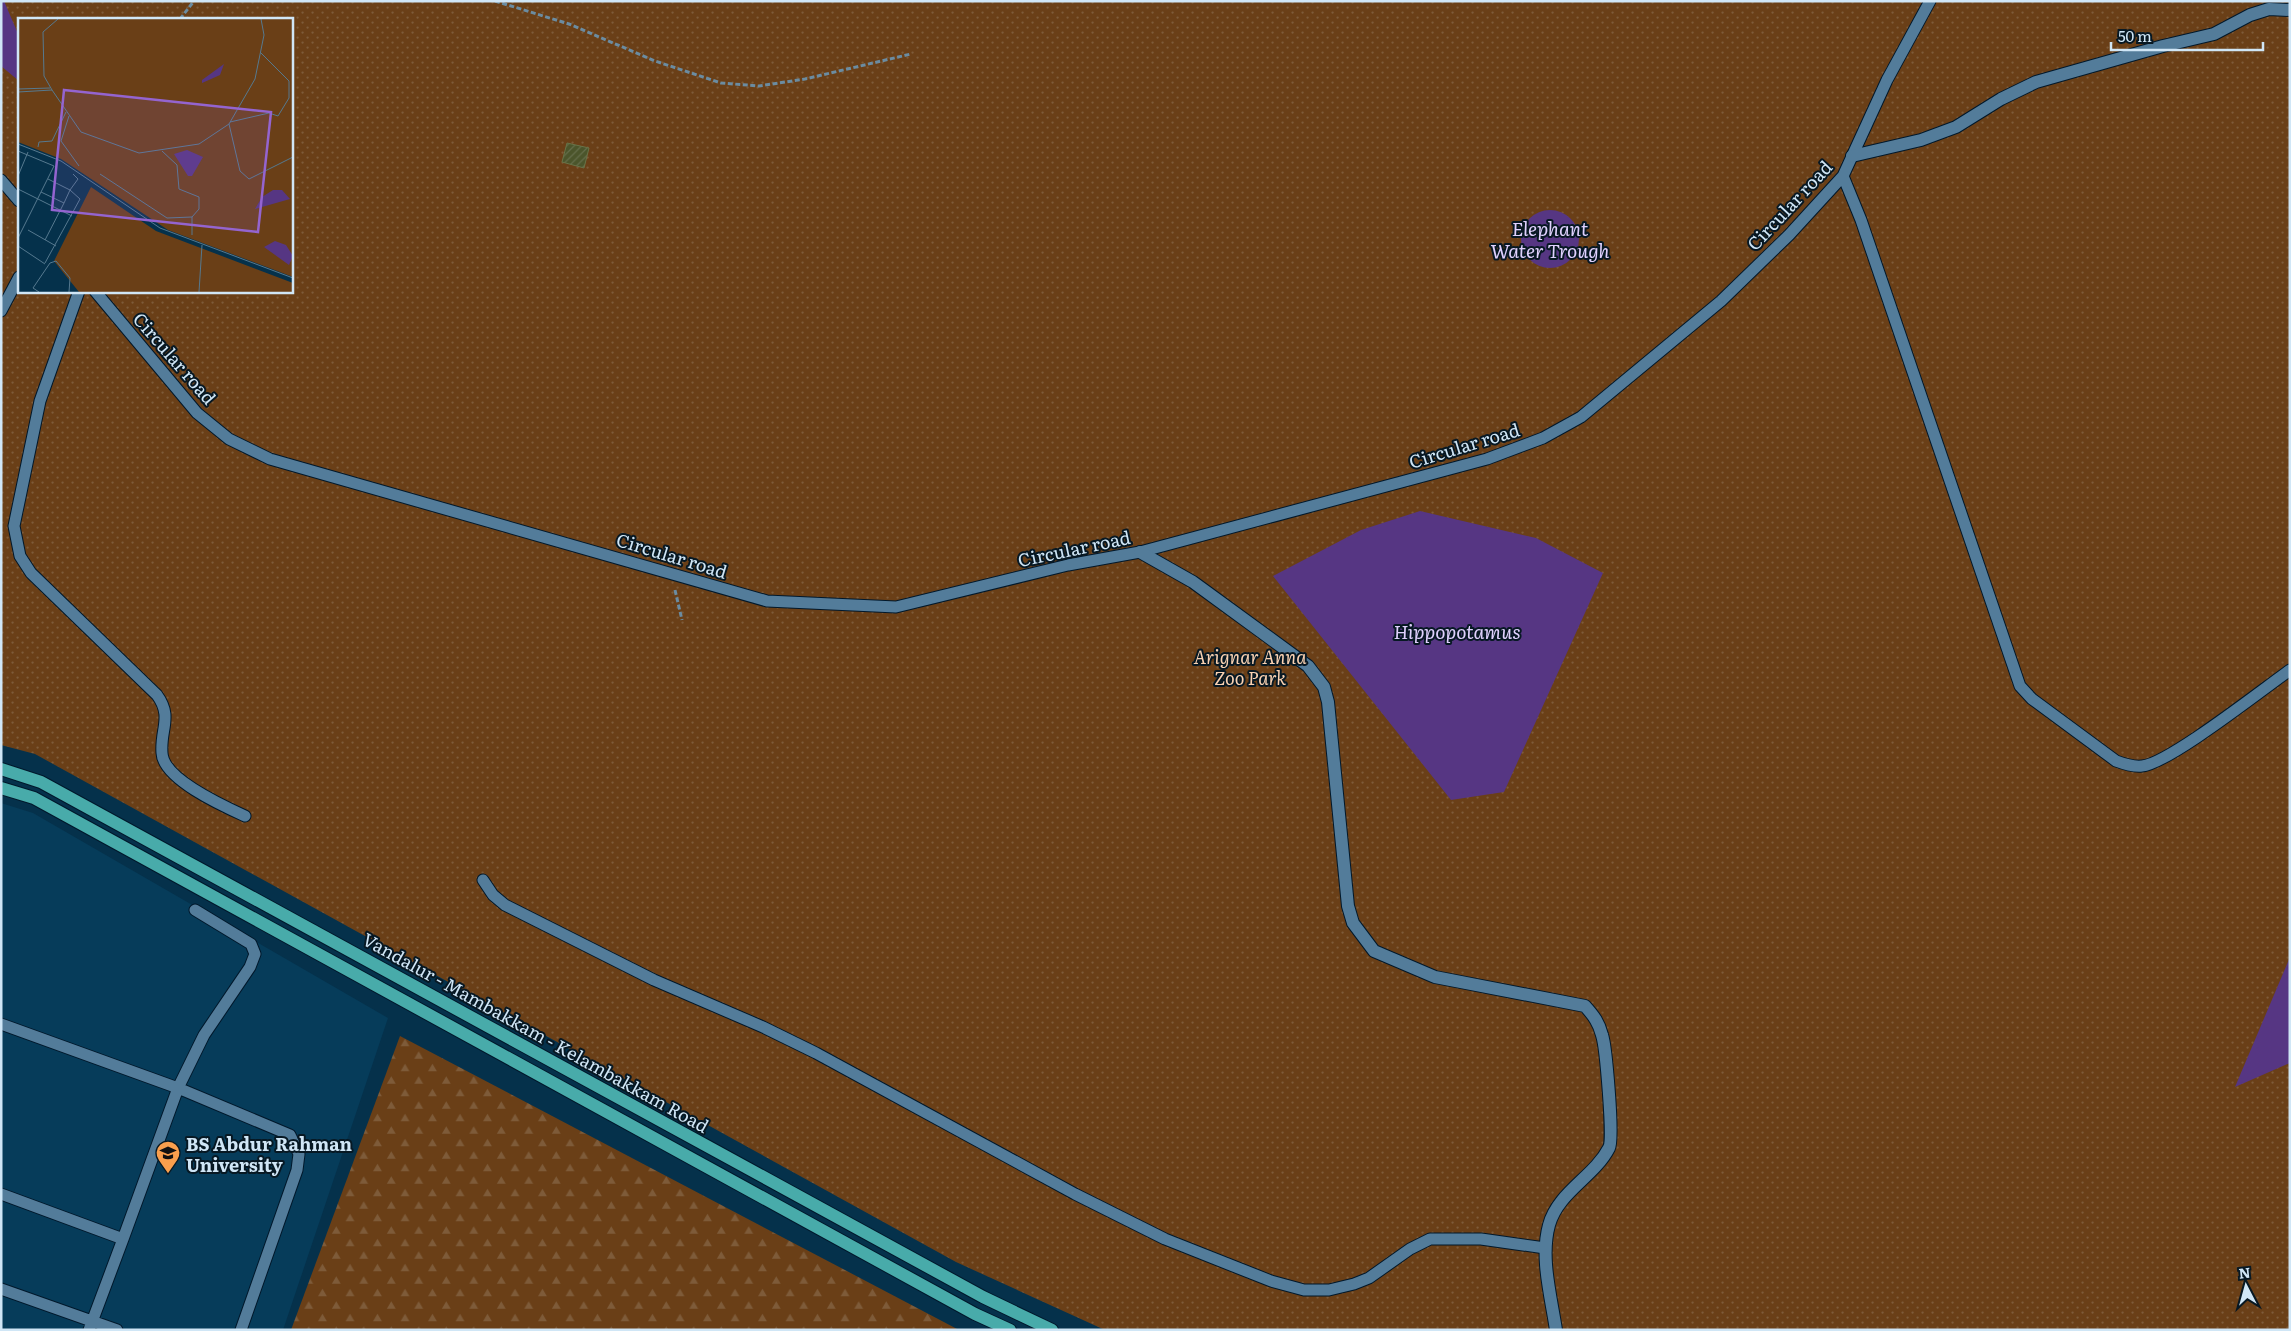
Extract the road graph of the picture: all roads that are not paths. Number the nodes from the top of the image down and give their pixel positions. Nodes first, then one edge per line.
1 (1930, 1) edge
2 (2290, 10) edge
3 (1852, 156) junction
4 (1843, 176) junction
5 (1, 180) edge
6 (18, 199) edge
7 (18, 279) edge
8 (79, 292) edge
9 (96, 292) edge
10 (1, 311) edge
11 (1140, 552) junction
12 (2290, 670) edge
13 (1, 769) edge
14 (1, 788) edge
15 (245, 816) dead end
16 (483, 880) dead end
17 (194, 910) dead end
18 (1, 1024) edge
19 (178, 1088) junction
20 (1, 1194) edge
21 (123, 1239) junction
22 (1545, 1248) junction
23 (1, 1289) edge
24 (983, 1297) junction
25 (975, 1314) junction
26 (90, 1325) edge
27 (116, 1330) edge
28 (241, 1330) edge
29 (1010, 1330) edge
30 (1052, 1330) edge
31 (1556, 1330) edge

1 - 3 lane, Circular road
2 - 3 street
3 - 4 lane, Circular road
4 - 11 lane, Circular road
4 - 12 lane
5 - 6 lane
7 - 10 lane
8 - 15 lane
9 - 11 lane, Circular road
11 - 22 street
13 - 24 main road, Vandalur - Mambakkam - Kelambakkam Road
14 - 25 main road, Vandalur - Mambakkam - Kelambakkam Road
16 - 22 lane
17 - 19 lane
18 - 19 lane
19 - 21 lane
19 - 28 lane
20 - 21 lane
21 - 26 lane
22 - 31 street
23 - 26 lane
24 - 25 main road
24 - 30 main road, Vandalur - Mambakkam - Kelambakkam Road
25 - 29 main road, Vandalur - Mambakkam - Kelambakkam Road
26 - 27 lane

